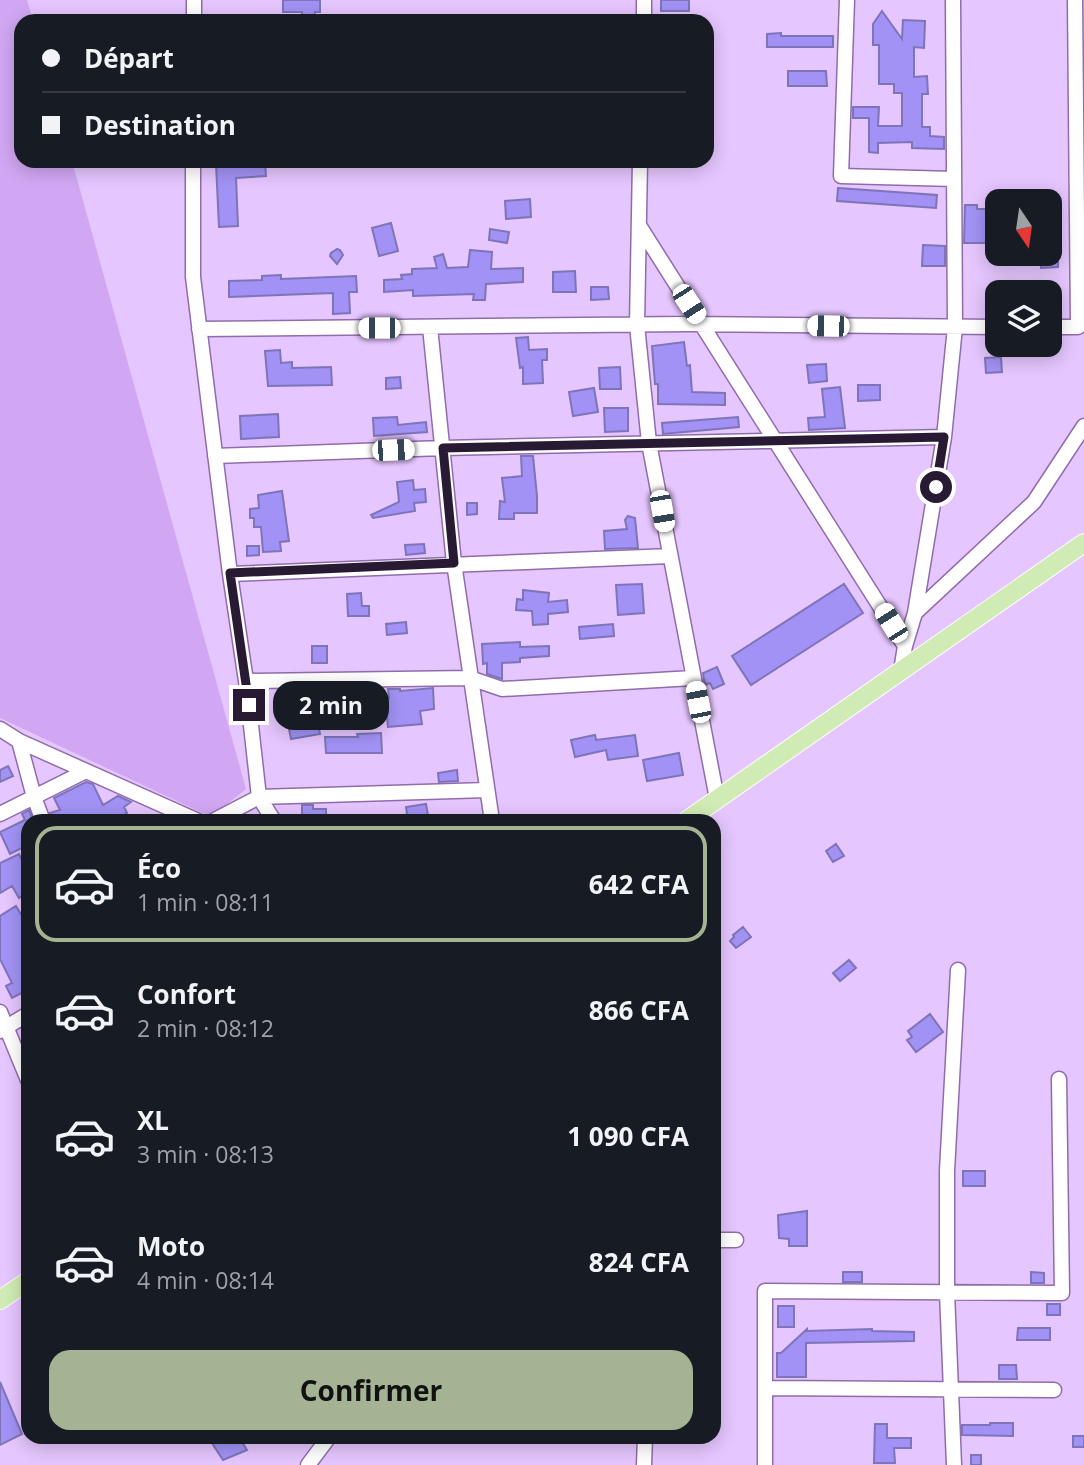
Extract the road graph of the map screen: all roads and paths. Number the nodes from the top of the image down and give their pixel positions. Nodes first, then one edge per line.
1 (847, 0) edge
2 (953, 0) edge
3 (1075, 0) edge
4 (193, 168) edge
5 (640, 168) edge
6 (954, 178) junction
7 (1080, 183) edge
8 (639, 226) junction
9 (702, 324) junction
10 (637, 325) junction
11 (430, 327) junction
12 (955, 327) junction
13 (985, 327) edge
14 (1062, 327) edge
15 (199, 329) junction
16 (1084, 426) edge
17 (944, 437) junction
18 (775, 441) junction
19 (649, 443) junction
20 (443, 448) junction
21 (215, 456) junction
22 (1084, 543) edge
23 (670, 556) junction
24 (454, 563) junction
25 (230, 573) junction
26 (915, 613) junction
27 (905, 646) junction
28 (901, 671) junction
29 (470, 678) junction
30 (693, 678) junction
31 (246, 681) junction
32 (0, 730) edge
33 (19, 741) junction
34 (86, 771) junction
35 (487, 790) junction
36 (34, 797) junction
37 (259, 797) junction
38 (717, 799) junction
39 (0, 814) edge
40 (40, 814) edge
41 (182, 814) edge
42 (226, 814) edge
43 (270, 814) edge
44 (491, 814) edge
45 (697, 814) edge
46 (958, 970) dead end
47 (0, 1012) edge
48 (21, 1018) edge
49 (3, 1029) edge
50 (21, 1066) edge
51 (1059, 1079) dead end
52 (721, 1240) edge
53 (736, 1240) dead end
54 (21, 1286) edge
55 (947, 1292) junction
56 (0, 1300) edge
57 (765, 1388) junction
58 (951, 1389) junction
59 (1054, 1390) dead end
60 (324, 1444) edge
61 (645, 1444) edge
62 (308, 1465) edge
63 (644, 1465) edge
64 (765, 1465) edge
65 (954, 1465) edge

1 - 6 street
2 - 6 street
3 - 7 street
4 - 15 street
5 - 8 street
6 - 12 street
7 - 14 street
8 - 9 street
8 - 10 street
9 - 10 street
9 - 12 street
9 - 18 street
10 - 11 street
10 - 19 street
11 - 15 street
11 - 20 street
12 - 13 street
12 - 17 street
15 - 21 street
16 - 26 street
17 - 18 street
17 - 26 street
18 - 19 street
18 - 27 street
19 - 20 street
19 - 23 street
20 - 21 street
20 - 24 street
21 - 25 street
22 - 28 main road
23 - 24 street
23 - 30 street
24 - 25 street
24 - 29 street
25 - 31 street
26 - 27 street
27 - 28 street
28 - 38 main road
29 - 30 street
29 - 31 street
29 - 35 street
30 - 38 street
31 - 37 street
32 - 33 street
33 - 34 street
33 - 36 street
34 - 36 street
34 - 41 street
35 - 37 street
35 - 44 street
36 - 39 street
36 - 40 street
37 - 42 street
37 - 43 street
38 - 45 main road
46 - 55 street
47 - 49 street
48 - 49 street
49 - 50 street
51 - 55 street
52 - 53 street
54 - 56 main road
55 - 57 street
55 - 58 street
57 - 58 street
57 - 64 street
58 - 59 street
58 - 65 street
60 - 62 street
61 - 63 street

